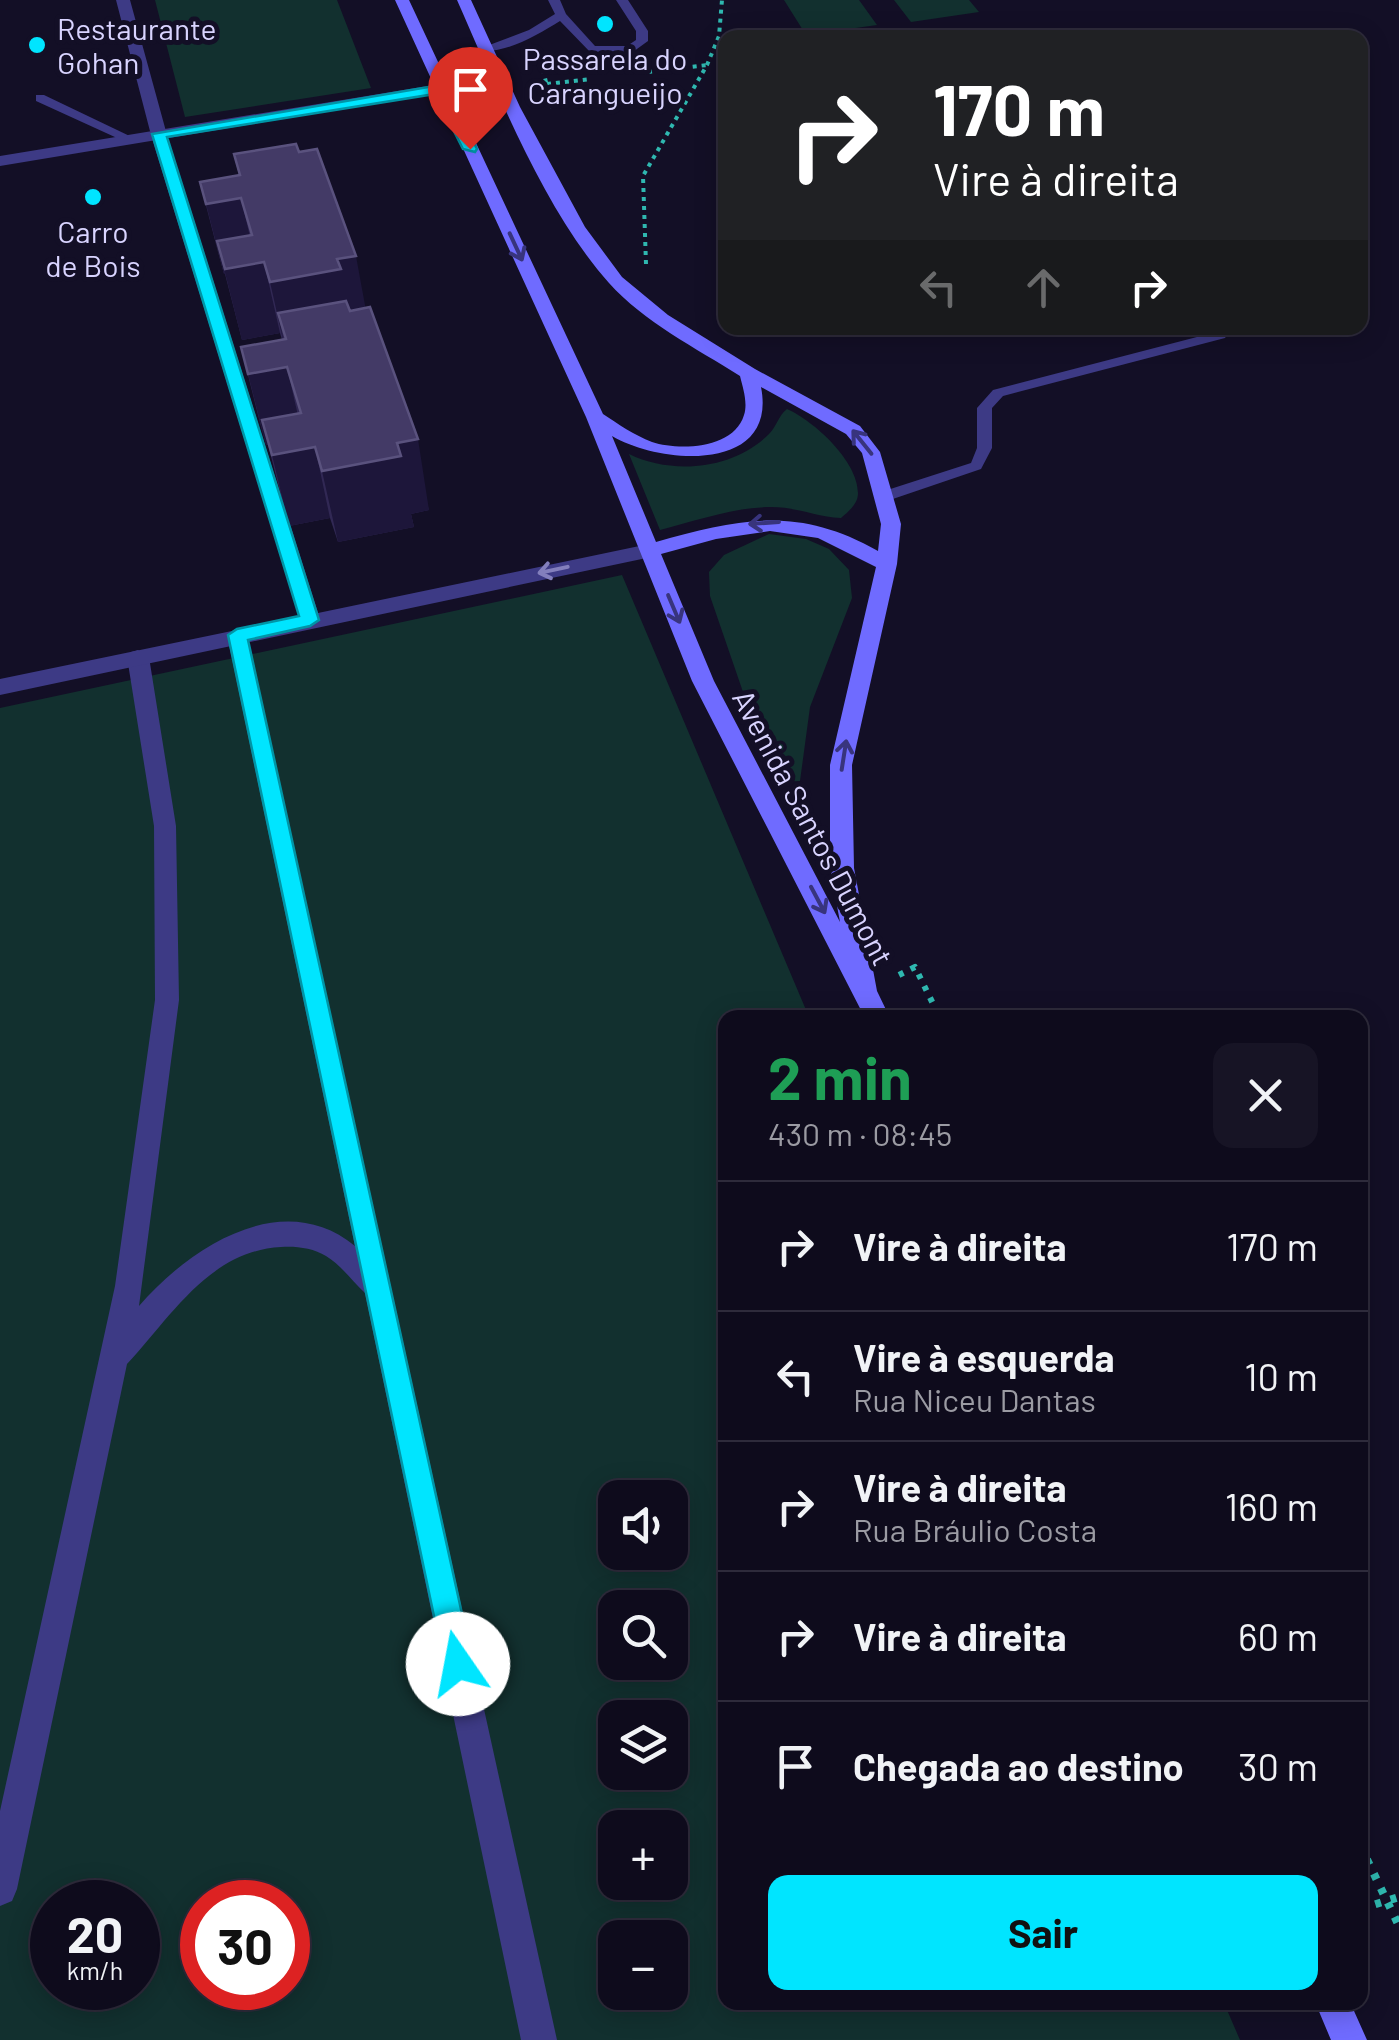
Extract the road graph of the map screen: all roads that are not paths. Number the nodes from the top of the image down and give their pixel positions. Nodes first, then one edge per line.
1 (123, 0) edge
2 (402, 0) edge
3 (464, 0) edge
4 (554, 0) edge
5 (622, 0) edge
6 (561, 15) junction
7 (488, 49) junction
8 (440, 89) junction
9 (40, 98) dead end
10 (159, 134) junction
11 (132, 140) junction
12 (0, 161) edge
13 (1220, 336) dead end
14 (749, 373) junction
15 (595, 417) junction
16 (884, 497) junction
17 (649, 550) junction
18 (887, 564) junction
19 (310, 620) junction
20 (237, 635) junction
21 (138, 657) junction
22 (0, 687) edge
23 (865, 990) junction
24 (874, 1010) edge
25 (378, 1288) junction
26 (113, 1361) junction
27 (0, 1888) edge
28 (1336, 2010) edge
29 (540, 2040) edge
30 (1349, 2040) edge

1 - 10 street
2 - 8 main road, Avenida Santos Dumont
3 - 7 main road, Avenida Santos Dumont
4 - 6 lane
5 - 6 lane
6 - 7 lane
7 - 14 main road, Avenida Santos Dumont
8 - 10 street
8 -> 15 main road, Avenida Santos Dumont
9 - 11 lane
10 - 11 street
10 - 19 street
11 - 12 street
13 - 16 lane
14 - 15 main road
16 -> 14 main road, Avenida Santos Dumont
15 - 17 main road, Avenida Santos Dumont
16 - 18 main road, Avenida Santos Dumont
18 -> 17 main road
17 -> 19 street
17 -> 23 main road, Avenida Santos Dumont
23 -> 18 main road, Avenida Santos Dumont
19 - 20 street
20 - 21 street
20 - 25 street
21 - 22 street
21 - 26 street
23 - 24 main road
25 - 26 street
25 - 29 street
26 - 27 street
28 - 30 main road

